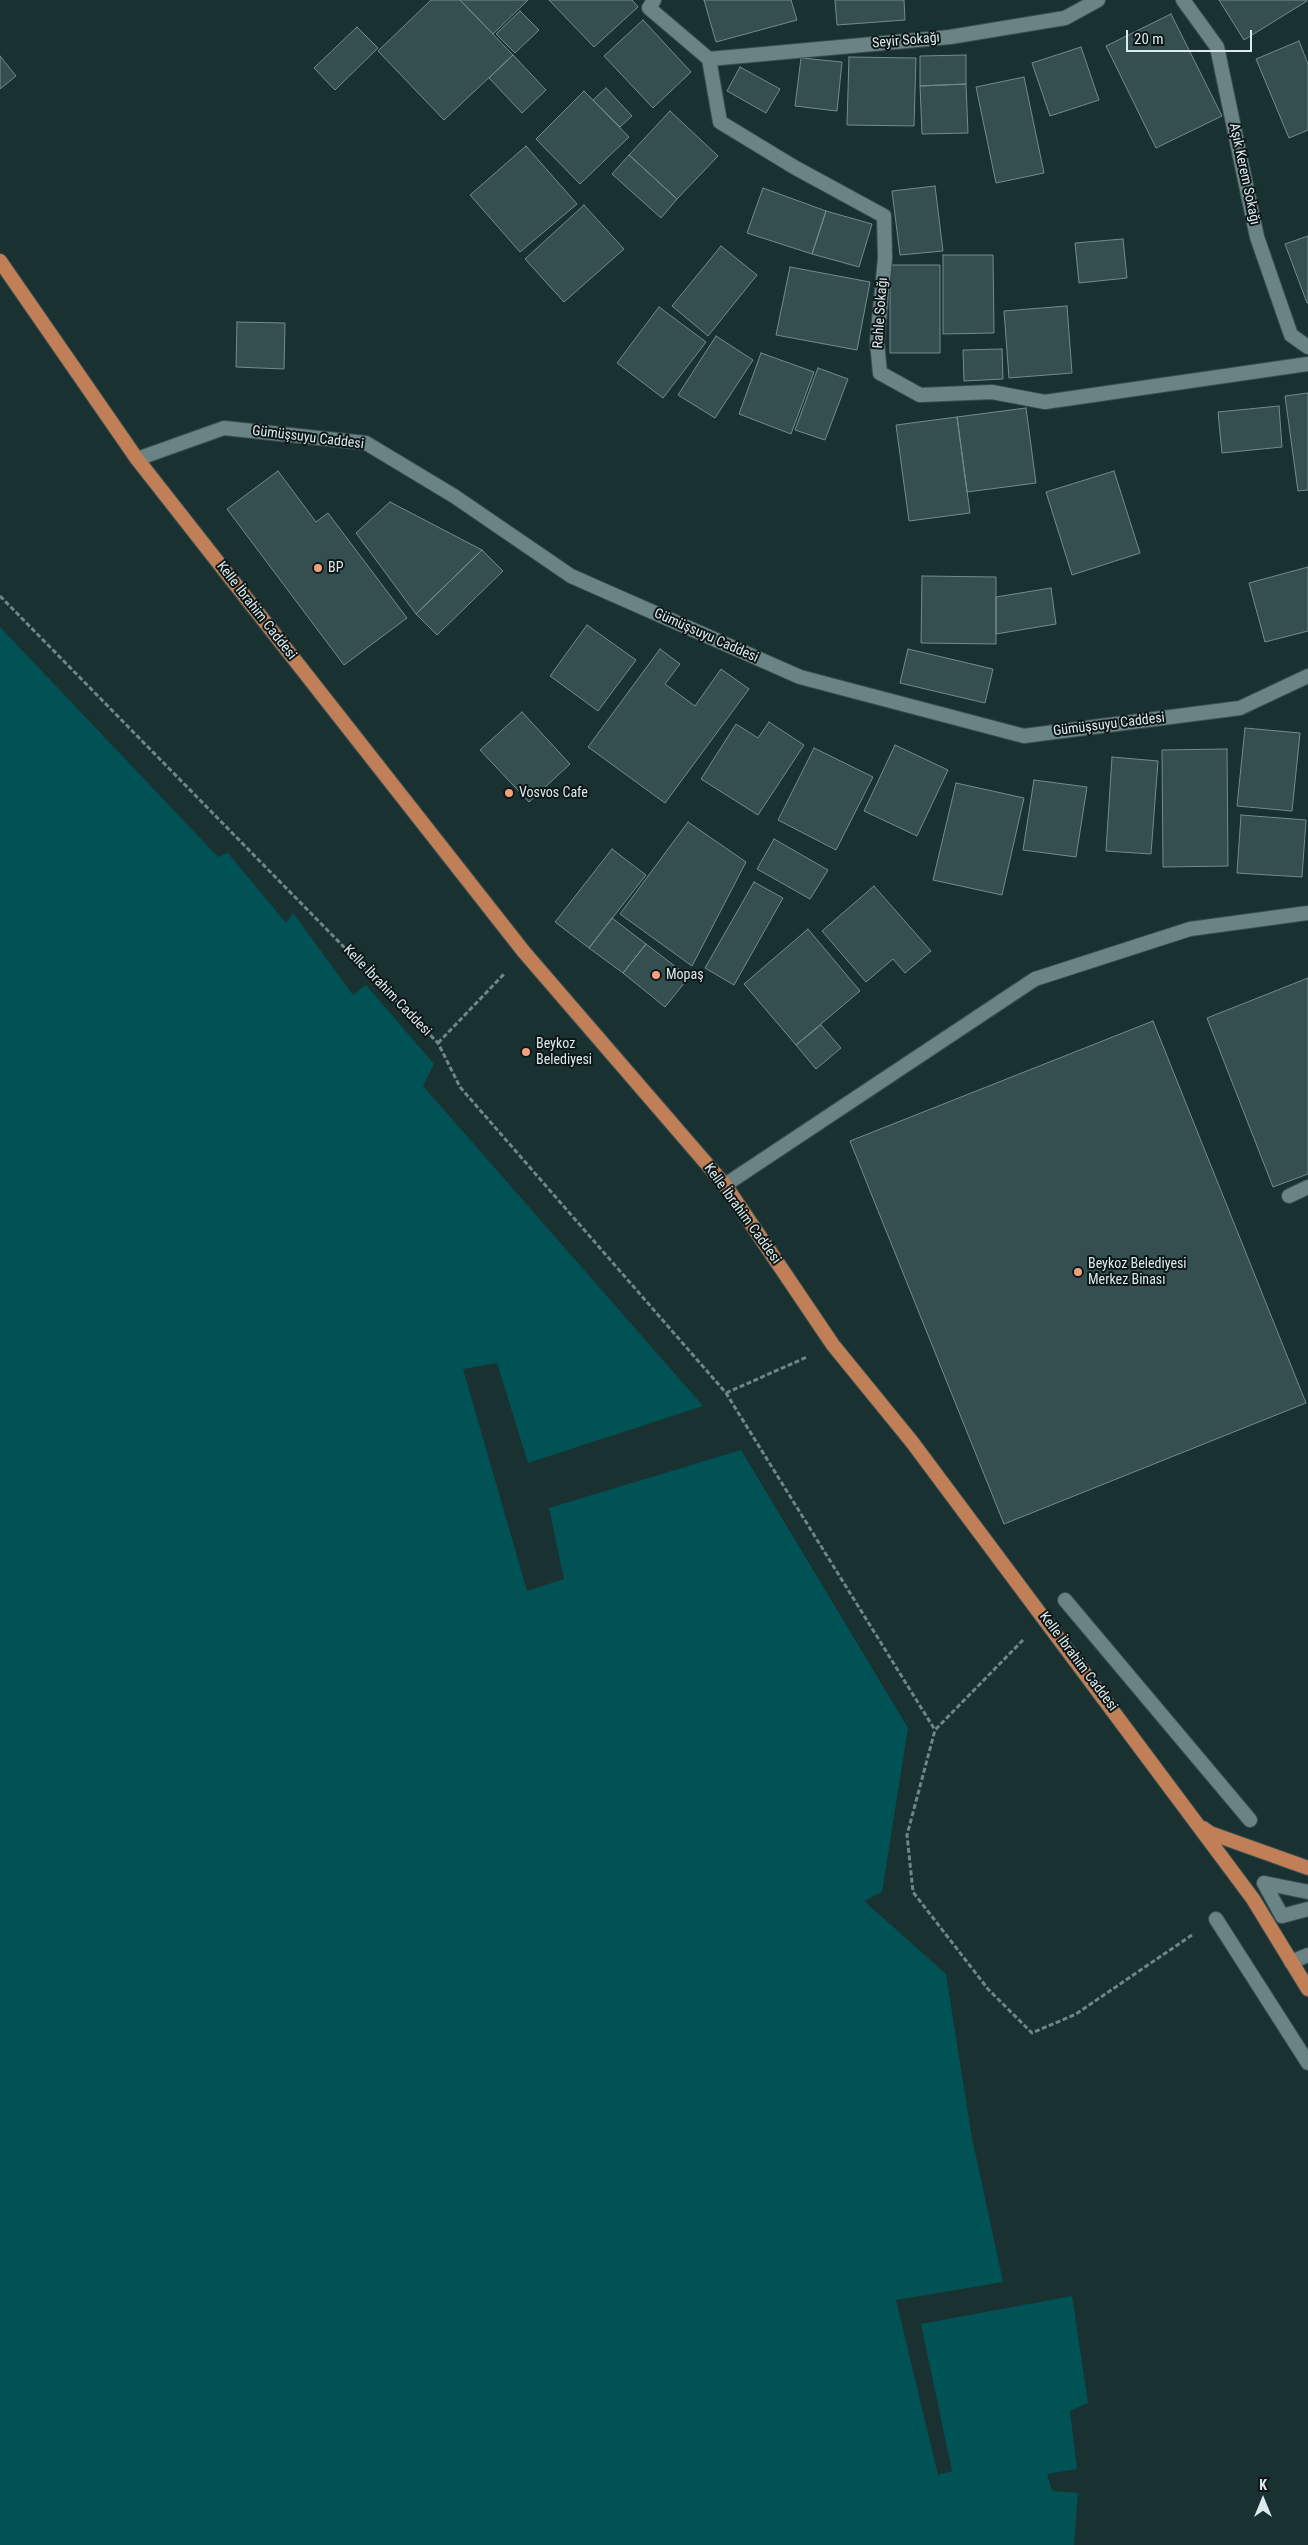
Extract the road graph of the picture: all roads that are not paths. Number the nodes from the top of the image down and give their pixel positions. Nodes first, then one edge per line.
1 (654, 0) edge
2 (1098, 0) edge
3 (1183, 0) edge
4 (709, 59) junction
5 (0, 261) edge
6 (1308, 346) edge
7 (1308, 364) edge
8 (137, 459) junction
9 (1308, 676) edge
10 (1308, 913) edge
11 (725, 1185) junction
12 (1308, 1187) edge
13 (1289, 1196) dead end
14 (1065, 1600) dead end
15 (1250, 1820) dead end
16 (1198, 1824) junction
17 (1308, 1868) edge
18 (1307, 1893) edge
19 (1308, 1909) edge
20 (1216, 1919) road end
21 (1308, 1955) edge
22 (1291, 1962) junction
23 (1308, 1990) edge
24 (1308, 2063) edge

1 - 4 street
2 - 4 street, Seyir Sokağı
3 - 6 street, Aşık Kerem Sokağı
4 - 7 street, Rahle Sokağı
5 - 8 main road, Kelle İbrahim Caddesi
8 - 9 street, Gümüşsuyu Caddesi
8 - 11 main road, Kelle İbrahim Caddesi
10 - 11 street
11 - 16 main road, Kelle İbrahim Caddesi
12 - 13 street
14 - 15 street, Kelle İbrahim Caddesi
16 - 17 main road
16 - 22 main road, Kelle İbrahim Caddesi
18 - 19 street
20 - 24 street
21 - 22 street
22 - 23 main road, Kelle İbrahim Caddesi

